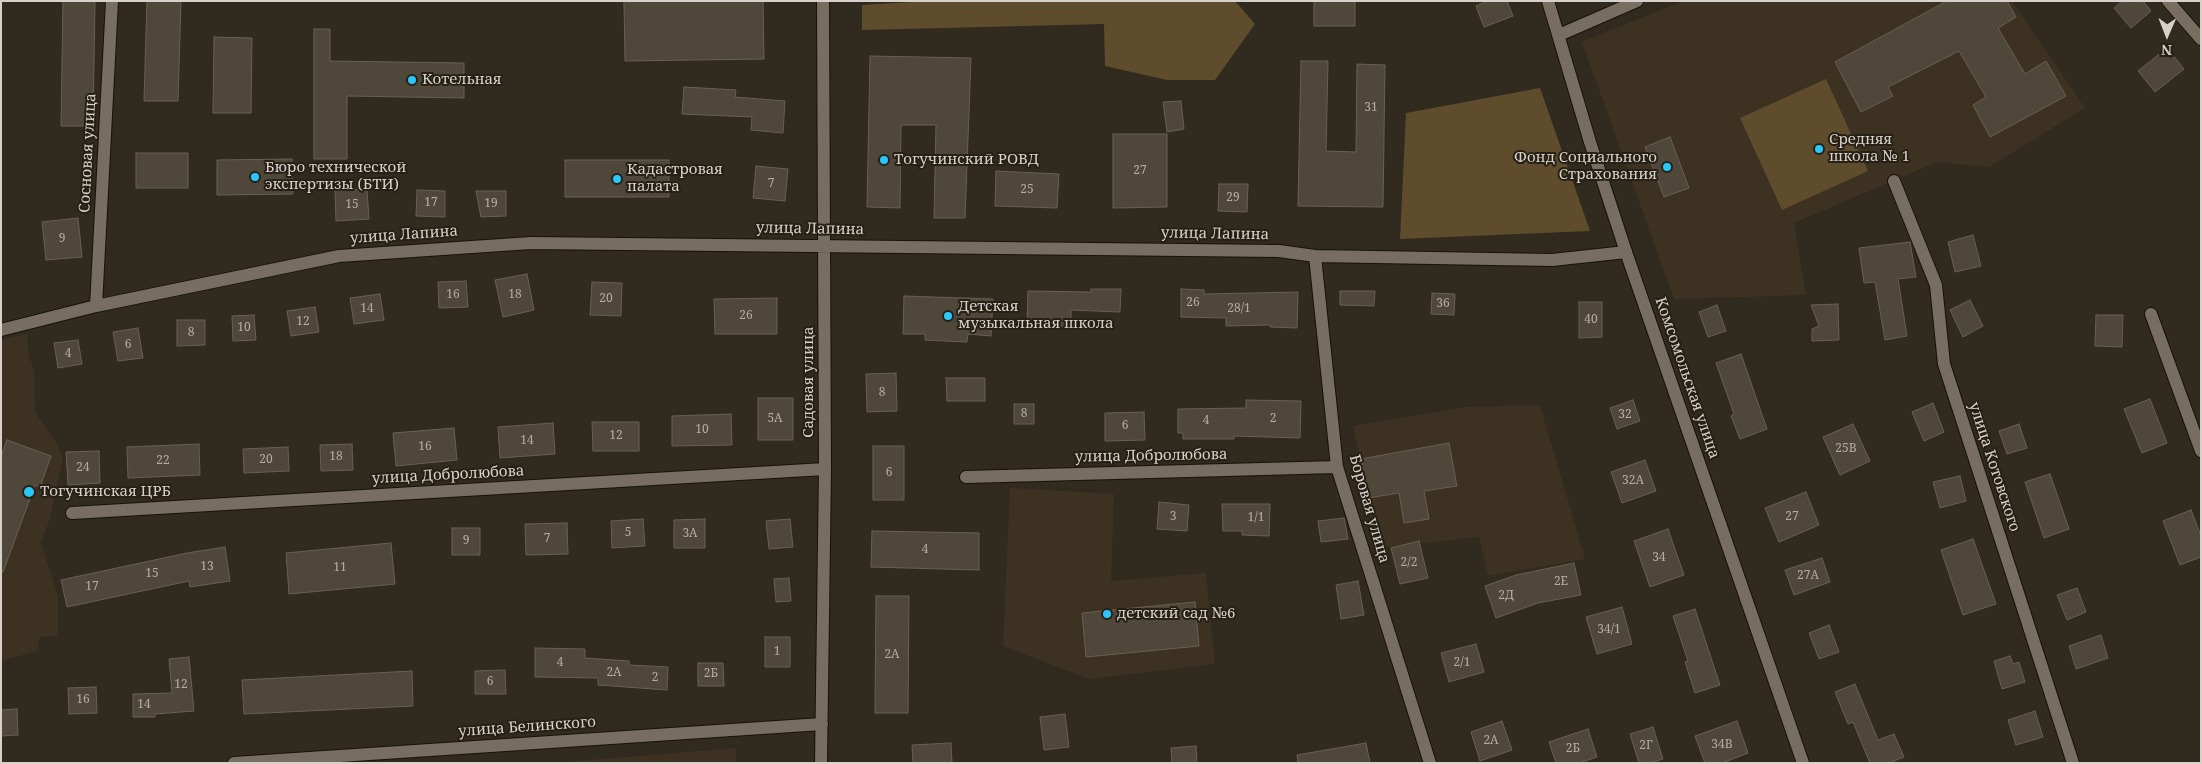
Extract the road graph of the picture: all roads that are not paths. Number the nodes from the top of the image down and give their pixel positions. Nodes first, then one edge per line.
1 (112, 1) edge
2 (824, 1) edge
3 (1548, 1) edge
4 (1638, 1) edge
5 (2168, 1) edge
6 (1559, 35) junction
7 (2201, 38) edge
8 (1894, 181) dead end
9 (825, 245) junction
10 (1626, 252) junction
11 (1315, 256) junction
12 (96, 306) junction
13 (2151, 314) dead end
14 (1, 330) edge
15 (2201, 452) edge
16 (1337, 467) junction
17 (825, 469) junction
18 (966, 477) dead end
19 (72, 513) dead end
20 (822, 724) junction
21 (234, 763) edge
22 (820, 763) edge
23 (1430, 763) edge
24 (1802, 763) edge
25 (2073, 763) edge

1 - 12 street, Сосновая улица
2 - 9 street, Садовая улица
3 - 6 street, Комсомольская улица
4 - 6 street
5 - 7 street
6 - 10 street, Комсомольская улица
8 - 25 street, улица Котовского
9 - 11 street, улица Лапина
9 - 12 street, улица Лапина
9 - 17 street, Садовая улица
10 - 11 street, улица Лапина
10 - 24 street, Комсомольская улица
11 - 16 street, Боровая улица
12 - 14 street, улица Лапина
13 - 15 street
16 - 18 street, улица Добролюбова
16 - 23 street, Боровая улица
17 - 19 street, улица Добролюбова
17 - 20 street, Садовая улица
20 - 21 street, улица Белинского
20 - 22 street, Садовая улица

